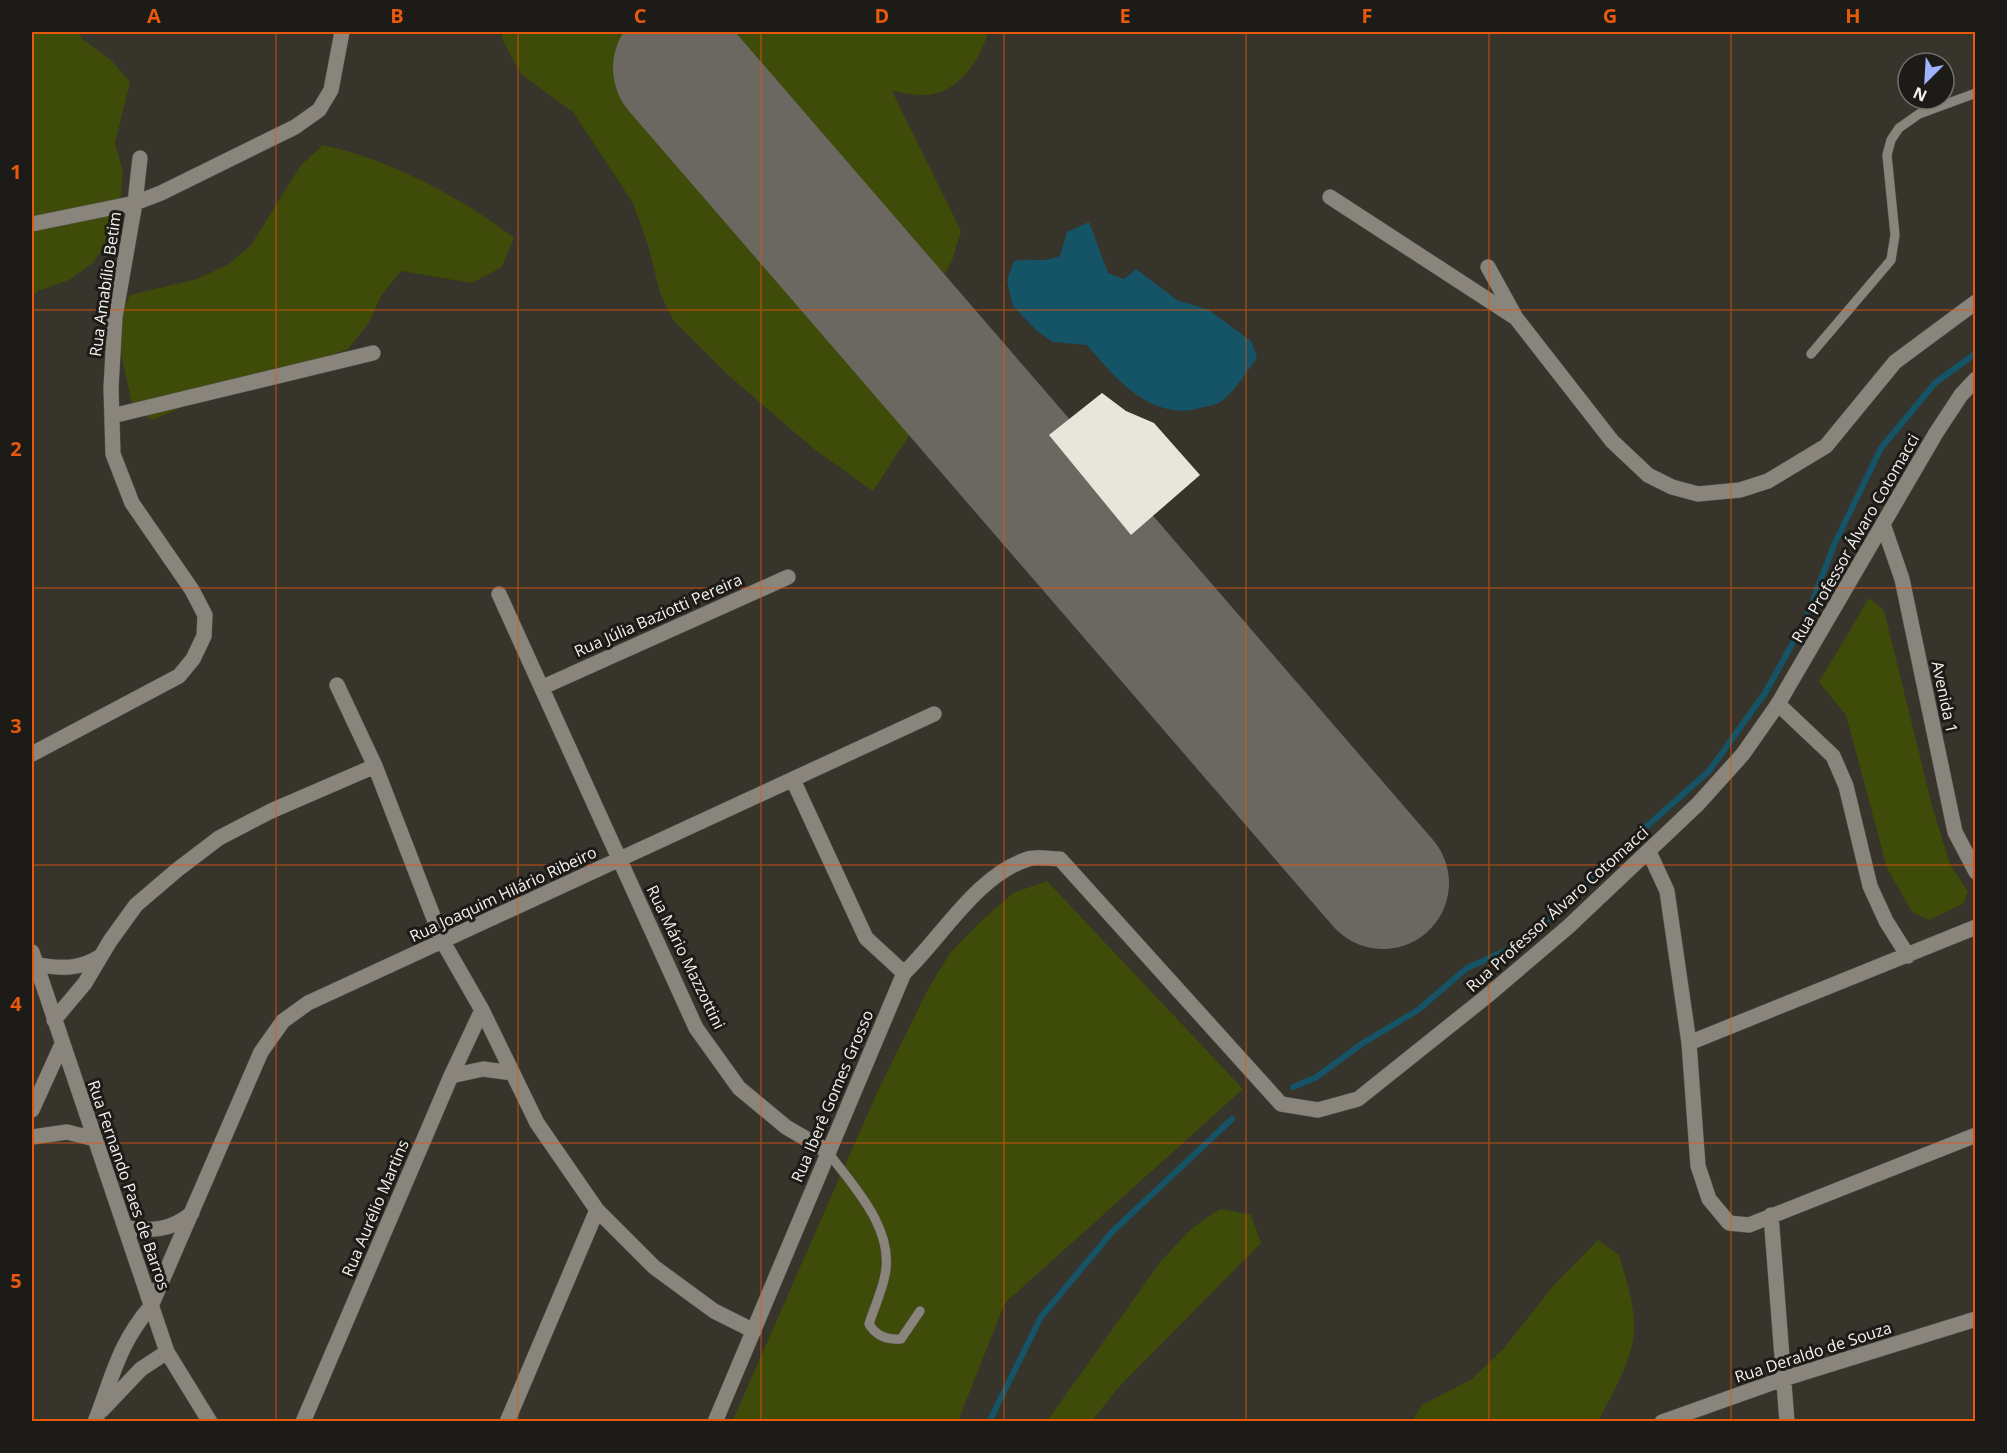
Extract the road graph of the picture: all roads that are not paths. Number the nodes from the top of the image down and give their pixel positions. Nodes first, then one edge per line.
1 (342, 32) edge
2 (1976, 93) edge
3 (140, 158) dead end
4 (1330, 197) dead end
5 (135, 202) junction
6 (32, 224) edge
7 (1488, 267) dead end
8 (1976, 302) edge
9 (1516, 318) junction
10 (373, 353) dead end
11 (1811, 354) dead end
12 (1976, 379) edge
13 (112, 416) junction
14 (1884, 527) junction
15 (788, 577) dead end
16 (499, 594) dead end
17 (337, 685) dead end
18 (543, 687) junction
19 (1778, 704) junction
20 (934, 714) dead end
21 (32, 754) edge
22 (375, 766) junction
23 (793, 780) junction
24 (1649, 852) junction
25 (1060, 859) joint
26 (620, 860) junction
27 (1976, 872) edge
28 (1976, 927) edge
29 (443, 942) junction
30 (103, 954) junction
31 (1908, 956) junction
32 (33, 958) edge
33 (904, 973) junction
34 (482, 1010) junction
35 (54, 1020) junction
36 (1689, 1043) junction
37 (62, 1044) junction
38 (513, 1073) junction
39 (451, 1076) junction
40 (32, 1110) edge
41 (1976, 1135) edge
42 (32, 1137) edge
43 (95, 1139) junction
44 (827, 1151) junction
45 (597, 1210) junction
46 (192, 1213) junction
47 (1771, 1215) junction
48 (125, 1228) junction
49 (151, 1306) junction
50 (920, 1311) dead end
51 (1976, 1319) edge
52 (754, 1330) junction
53 (167, 1352) junction
54 (1783, 1379) junction
55 (97, 1418) edge
56 (210, 1422) edge
57 (303, 1422) edge
58 (507, 1422) edge
59 (715, 1422) edge
60 (1662, 1422) edge
61 (1787, 1422) edge

1 - 5 street, Rua Amabílio Betim
2 - 11 lane
3 - 5 street
4 - 9 street
5 - 6 street
5 - 13 street, Rua Amabílio Betim
7 - 9 street
8 - 9 street
10 - 13 street
12 - 14 street, Rua Professor Álvaro Cotomacci
13 - 21 street, Rua Amabílio Betim
14 - 19 street, Rua Professor Álvaro Cotomacci
14 - 27 street, Avenida 1
15 - 18 street, Rua Júlia Baziotti Pereira
16 - 18 street, Rua Mário Mazzottini
17 - 22 street
18 - 26 street, Rua Mário Mazzottini
19 - 24 street, Rua Professor Álvaro Cotomacci
19 - 31 street
20 - 23 street, Rua Joaquim Hilário Ribeiro
22 - 29 street
22 - 30 street
23 - 26 street, Rua Joaquim Hilário Ribeiro
23 - 33 street
24 - 25 street, Rua Professor Álvaro Cotomacci
24 - 36 street
25 - 33 street, Rua Iberê Gomes Grosso
26 - 29 street, Rua Joaquim Hilário Ribeiro
26 - 44 street, Rua Mário Mazzottini
28 - 31 street
29 - 34 street
29 - 46 street, Rua Joaquim Hilário Ribeiro
30 - 32 street
30 - 35 street
31 - 36 street
32 - 35 street, Rua Fernando Paes de Barros
33 - 44 street, Rua Iberê Gomes Grosso
34 - 38 street
34 - 39 street, Rua Aurélio Martins
35 - 37 street, Rua Fernando Paes de Barros
36 - 47 street
37 - 40 street
37 - 43 street, Rua Fernando Paes de Barros
38 - 39 street
38 - 45 street
39 - 57 street, Rua Aurélio Martins
41 - 47 street
42 - 43 street
43 - 48 street, Rua Fernando Paes de Barros
44 - 50 lane, Rua Mário Mazzottini
44 - 52 street, Rua Iberê Gomes Grosso
45 - 52 street
45 - 58 street
46 - 48 street
46 - 49 street, Rua Joaquim Hilário Ribeiro
47 - 54 street
48 - 49 street, Rua Fernando Paes de Barros
49 - 53 street, Rua Fernando Paes de Barros
49 - 55 street, Rua Joaquim Hilário Ribeiro
51 - 54 street, Rua Deraldo de Souza
52 - 59 street, Rua Iberê Gomes Grosso
53 - 55 street, Rua Joaquim Hilário Ribeiro
53 - 56 street, Rua Fernando Paes de Barros
54 - 60 street, Rua Deraldo de Souza
54 - 61 street

